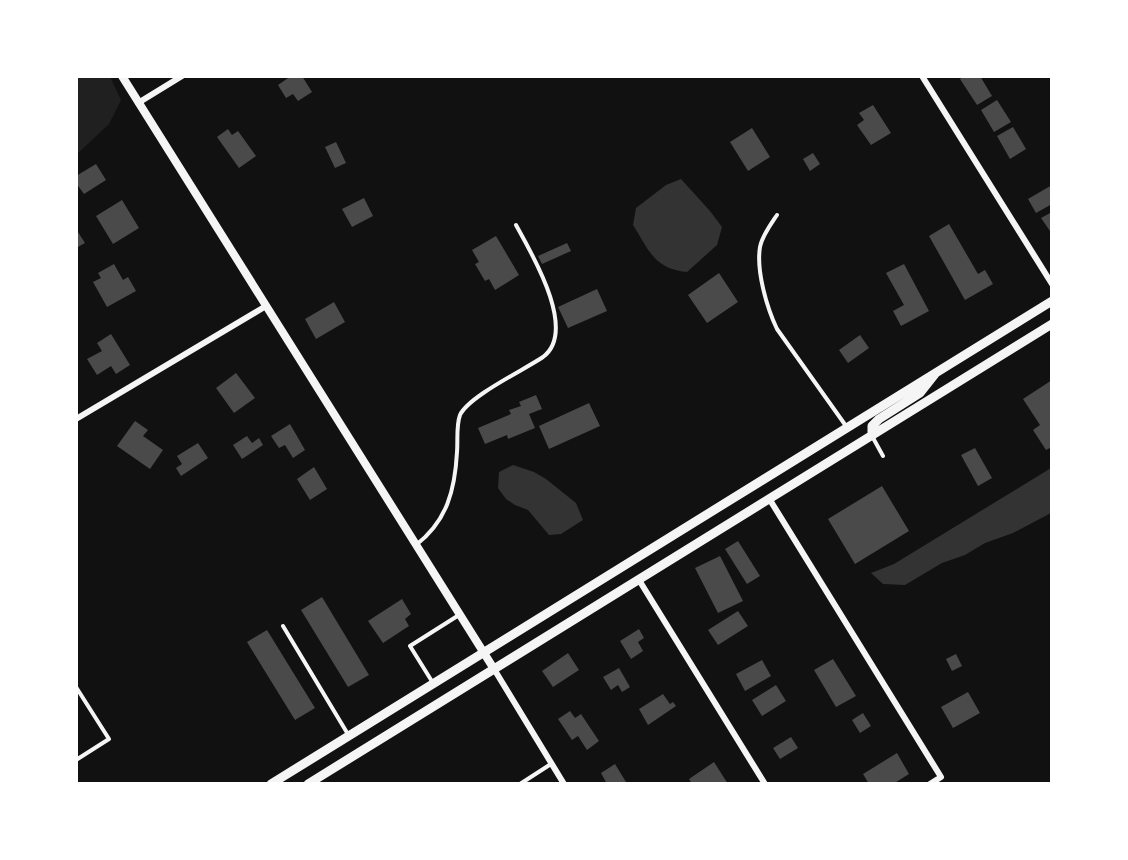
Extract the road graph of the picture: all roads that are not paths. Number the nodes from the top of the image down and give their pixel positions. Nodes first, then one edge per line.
1 (122, 76) edge
2 (182, 76) edge
3 (922, 76) edge
4 (138, 104) junction
5 (777, 215) dead end
6 (516, 225) dead end
7 (1052, 285) edge
8 (1052, 301) edge
9 (266, 306) junction
10 (1052, 324) edge
11 (938, 370) junction
12 (76, 419) edge
13 (846, 427) junction
14 (872, 436) junction
15 (884, 456) dead end
16 (770, 500) junction
17 (416, 546) junction
18 (639, 580) junction
19 (459, 615) junction
20 (283, 626) dead end
21 (483, 653) junction
22 (494, 669) junction
23 (433, 684) junction
24 (76, 687) edge
25 (348, 736) junction
26 (76, 760) edge
27 (552, 763) junction
28 (271, 783) edge
29 (308, 783) edge
30 (520, 783) edge
31 (564, 783) edge
32 (765, 783) edge
33 (930, 783) edge

1 - 4 street
2 - 4 street
3 - 7 street
4 - 9 street
5 - 13 lane
6 - 17 lane
8 - 11 main road
9 - 12 street
9 - 17 street
10 - 14 main road
11 - 13 main road
11 - 14 main road
13 - 21 main road
14 - 15 lane
14 - 16 main road
16 - 18 main road
16 - 33 street
17 - 19 street
18 - 22 main road
18 - 32 street
19 - 21 street
19 - 23 lane
20 - 25 lane
21 - 22 street
21 - 23 main road
22 - 27 street
22 - 29 main road
23 - 25 main road
24 - 26 lane
25 - 28 main road
27 - 30 lane
27 - 31 street

